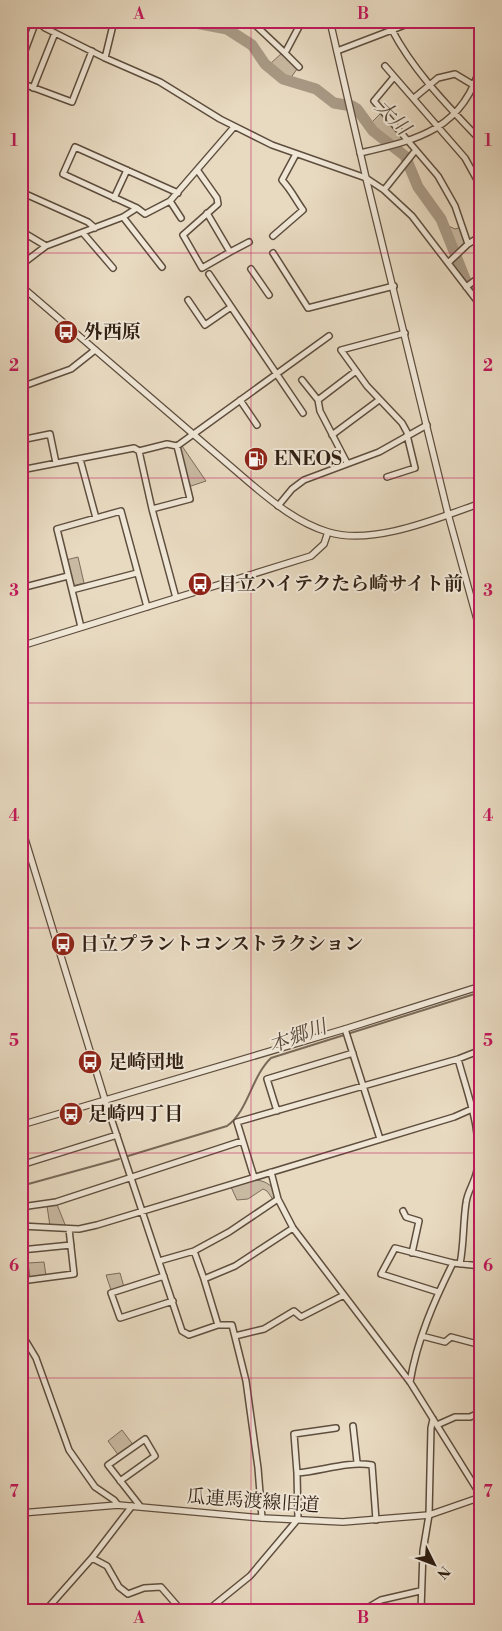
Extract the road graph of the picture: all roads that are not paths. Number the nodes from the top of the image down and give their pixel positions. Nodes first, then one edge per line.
1 (37, 21) edge
2 (114, 21) edge
3 (251, 21) edge
4 (302, 21) edge
5 (330, 21) edge
6 (389, 21) edge
7 (415, 21) edge
8 (392, 30) junction
9 (55, 33) junction
10 (92, 51) junction
11 (338, 51) junction
12 (285, 52) junction
13 (105, 58) junction
14 (21, 61) edge
15 (481, 64) edge
16 (385, 66) dead end
17 (299, 67) dead end
18 (394, 77) junction
19 (21, 84) edge
20 (430, 84) junction
21 (474, 86) junction
22 (33, 88) junction
23 (414, 98) junction
24 (455, 114) junction
25 (234, 127) junction
26 (438, 127) junction
27 (481, 141) edge
28 (408, 142) junction
29 (360, 153) junction
30 (414, 153) junction
31 (296, 154) junction
32 (127, 170) junction
33 (198, 171) junction
34 (366, 178) junction
35 (481, 187) edge
36 (384, 190) junction
37 (21, 192) edge
38 (178, 193) junction
39 (114, 198) junction
40 (170, 201) junction
41 (137, 208) junction
42 (207, 213) junction
43 (122, 217) junction
44 (182, 218) dead end
45 (95, 228) junction
46 (21, 231) edge
47 (83, 232) junction
48 (273, 236) dead end
49 (481, 236) edge
50 (248, 242) dead end
51 (468, 244) junction
52 (46, 246) junction
53 (230, 252) junction
54 (273, 253) dead end
55 (451, 261) junction
56 (21, 266) edge
57 (162, 267) dead end
58 (113, 268) dead end
59 (251, 269) dead end
60 (208, 274) dead end
61 (481, 276) edge
62 (21, 286) edge
63 (394, 286) junction
64 (466, 286) junction
65 (270, 294) dead end
66 (188, 300) dead end
67 (481, 306) edge
68 (231, 307) junction
69 (405, 333) junction
70 (329, 336) dead end
71 (96, 350) junction
72 (356, 371) junction
73 (276, 374) junction
74 (302, 380) dead end
75 (21, 387) edge
76 (240, 400) junction
77 (318, 400) junction
78 (379, 400) junction
79 (303, 413) dead end
80 (257, 425) dead end
81 (427, 425) junction
82 (193, 434) junction
83 (332, 435) junction
84 (407, 435) junction
85 (21, 440) edge
86 (177, 446) junction
87 (139, 451) junction
88 (80, 459) junction
89 (56, 463) junction
90 (348, 463) junction
91 (21, 470) edge
92 (387, 477) dead end
93 (481, 503) edge
94 (278, 506) junction
95 (152, 509) junction
96 (448, 514) junction
97 (96, 518) junction
98 (328, 532) junction
99 (137, 573) junction
100 (68, 576) junction
101 (21, 588) edge
102 (72, 590) junction
103 (176, 598) junction
104 (147, 607) junction
105 (81, 627) junction
106 (481, 634) edge
107 (21, 646) edge
108 (21, 826) edge
109 (481, 986) edge
110 (345, 1029) junction
111 (481, 1050) edge
112 (352, 1053) junction
113 (458, 1059) junction
114 (363, 1086) junction
115 (105, 1100) junction
116 (472, 1109) junction
117 (277, 1111) junction
118 (21, 1125) edge
119 (117, 1135) junction
120 (380, 1139) junction
121 (242, 1141) junction
122 (21, 1165) edge
123 (271, 1172) junction
124 (254, 1177) junction
125 (130, 1178) junction
126 (278, 1199) junction
127 (21, 1207) edge
128 (141, 1211) junction
129 (403, 1211) dead end
130 (21, 1226) edge
131 (293, 1228) junction
132 (69, 1229) junction
133 (71, 1245) junction
134 (21, 1250) edge
135 (194, 1251) junction
136 (412, 1253) junction
137 (160, 1260) junction
138 (453, 1263) junction
139 (460, 1264) junction
140 (481, 1266) edge
141 (164, 1276) junction
142 (204, 1279) junction
143 (21, 1281) edge
144 (438, 1292) junction
145 (344, 1295) junction
146 (173, 1301) junction
147 (218, 1325) junction
148 (21, 1333) edge
149 (235, 1336) junction
150 (422, 1336) junction
151 (481, 1345) edge
152 (410, 1382) junction
153 (481, 1412) edge
154 (433, 1420) junction
155 (437, 1425) junction
156 (353, 1426) dead end
157 (336, 1428) dead end
158 (357, 1462) junction
159 (298, 1473) junction
160 (120, 1481) junction
161 (481, 1496) edge
162 (118, 1505) junction
163 (132, 1506) junction
164 (140, 1506) junction
165 (21, 1512) edge
166 (430, 1515) junction
167 (262, 1518) junction
168 (298, 1519) junction
169 (376, 1520) junction
170 (92, 1558) junction
171 (420, 1591) junction
172 (46, 1610) edge
173 (181, 1610) edge
174 (208, 1610) edge
175 (364, 1610) edge
176 (421, 1610) edge

1 - 9 street
1 - 14 street
2 - 13 street
3 - 12 street
4 - 12 street
5 - 11 street
6 - 8 street
7 - 8 street
8 - 11 street
8 - 20 street
9 - 10 street
9 - 22 street
10 - 13 street
10 - 22 street
11 - 29 street
12 - 17 street
13 - 25 street
15 - 21 street
16 - 18 street
18 - 23 street
18 - 28 street
19 - 22 street
20 - 21 street
20 - 23 street
20 - 24 street
21 - 24 street
23 - 26 street
24 - 26 street
24 - 27 street
25 - 31 street
25 - 33 street
26 - 28 street
26 - 35 street
28 - 29 street
28 - 30 street
29 - 34 street
30 - 36 street
30 - 51 street
31 - 34 street
31 - 48 street
32 - 38 street
32 - 39 street
32 - 39 street
33 - 38 street
33 - 42 street
34 - 36 street
34 - 63 street
36 - 55 street
37 - 45 street
38 - 40 street
39 - 41 street
40 - 41 street
40 - 44 street
41 - 43 street
42 - 53 street
42 - 53 street
43 - 45 street
43 - 57 street
45 - 47 street
46 - 52 street
47 - 52 street
47 - 58 street
49 - 51 street
50 - 53 street
51 - 55 street
52 - 56 street
54 - 63 street
55 - 64 street
59 - 65 street
60 - 68 street
61 - 64 street
62 - 71 street
63 - 69 street
64 - 67 street
66 - 68 street
68 - 73 street
69 - 72 street
69 - 81 street
70 - 73 street
71 - 75 street
71 - 82 street
72 - 77 street
72 - 78 street
73 - 76 street
73 - 79 street
74 - 77 street
76 - 80 street
76 - 82 street
77 - 83 street
78 - 83 street
78 - 84 street
81 - 84 street
81 - 96 street
82 - 86 street
82 - 94 street
83 - 90 street
84 - 90 street
84 - 92 street
85 - 89 street
86 - 87 street
86 - 95 street
87 - 88 street
87 - 95 street
88 - 89 street
88 - 97 street
89 - 91 street
90 - 94 street
93 - 96 street
94 - 98 street
95 - 103 street
96 - 98 street
96 - 106 street
97 - 99 street
97 - 100 street
98 - 103 street
99 - 102 street
99 - 104 street
100 - 101 street
100 - 102 street
102 - 105 street
103 - 104 street
104 - 105 street
105 - 107 street
108 - 115 street
109 - 110 street
110 - 112 street
110 - 115 street
111 - 113 street
112 - 114 street
112 - 117 street
113 - 114 street
113 - 116 street
114 - 117 street
114 - 120 street
115 - 118 street
115 - 119 street
116 - 120 street
116 - 139 street
117 - 121 street
119 - 122 street
119 - 125 street
120 - 123 street
121 - 124 street
121 - 125 street
123 - 124 street
123 - 126 street
124 - 128 street
125 - 127 street
125 - 128 street
126 - 131 street
126 - 135 street
128 - 132 street
128 - 137 street
129 - 136 street
130 - 132 street
131 - 142 street
131 - 145 street
132 - 133 street
133 - 134 street
133 - 143 street
135 - 137 street
135 - 142 street
136 - 138 street
136 - 144 street
137 - 141 street
138 - 139 street
138 - 144 street
139 - 140 street
141 - 146 street
141 - 146 street
142 - 147 street
144 - 150 street
145 - 149 street
145 - 152 street
146 - 147 street
147 - 149 street
148 - 162 street
149 - 167 street
150 - 151 street
150 - 152 street
152 - 154 street
153 - 155 street
154 - 155 street
154 - 166 street
155 - 161 street
156 - 158 street
157 - 159 street
158 - 159 street
158 - 169 street
159 - 168 street
160 - 160 street
160 - 164 street
161 - 166 street, 瓜連馬渡線旧道
162 - 163 street, 瓜連馬渡線旧道
162 - 165 street, 瓜連馬渡線旧道
163 - 164 street, 瓜連馬渡線旧道
163 - 170 street
164 - 167 street, 瓜連馬渡線旧道
166 - 169 street, 瓜連馬渡線旧道
166 - 171 street
167 - 168 street, 瓜連馬渡線旧道
168 - 169 street, 瓜連馬渡線旧道
168 - 174 street
170 - 172 street
170 - 173 street
171 - 175 street
171 - 176 street

